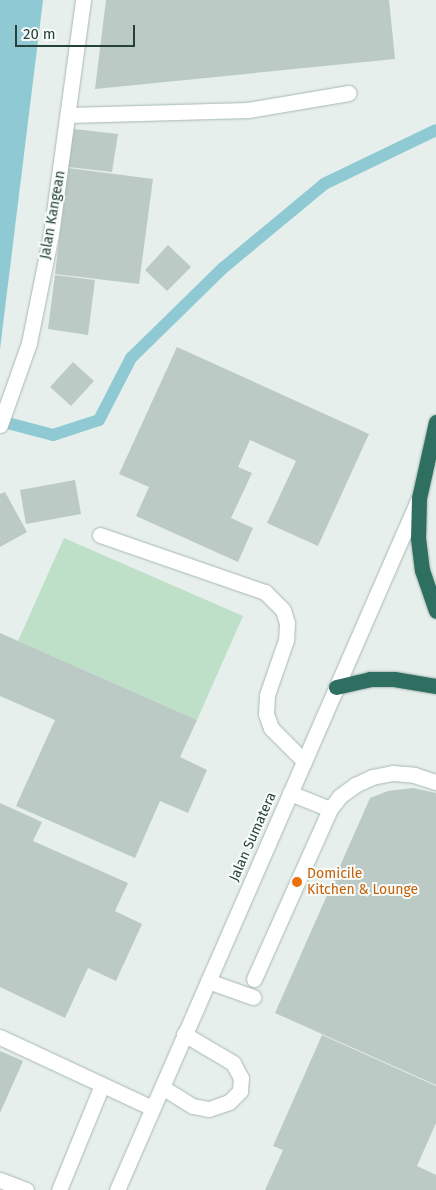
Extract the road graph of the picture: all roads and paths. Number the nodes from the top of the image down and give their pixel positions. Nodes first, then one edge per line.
1 (83, 0) edge
2 (350, 93) dead end
3 (69, 115) junction
4 (436, 422) edge
5 (0, 425) edge
6 (419, 498) junction
7 (100, 535) dead end
8 (436, 611) edge
9 (436, 686) edge
10 (336, 688) junction
11 (304, 761) junction
12 (436, 782) edge
13 (290, 794) junction
14 (330, 808) junction
15 (254, 979) dead end
16 (208, 981) junction
17 (253, 997) dead end
18 (184, 1034) junction
19 (0, 1037) edge
20 (102, 1086) junction
21 (162, 1087) junction
22 (152, 1108) junction
23 (0, 1180) edge
24 (26, 1190) edge
25 (59, 1190) edge
26 (117, 1190) edge

1 - 3 street, Jalan Kangean
2 - 3 street
3 - 5 street, Jalan Kangean
4 - 6 highway, Jalan Sumatera
6 - 8 highway, Jalan Sumatera
6 - 10 street, Jalan Sumatera
7 - 11 street
9 - 10 highway
10 - 11 street, Jalan Sumatera
11 - 13 street, Jalan Sumatera
12 - 14 street
13 - 14 street
13 - 16 street, Jalan Sumatera
14 - 15 street
16 - 17 street
16 - 18 street, Jalan Sumatera
18 - 21 street, Jalan Sumatera
18 - 21 street
19 - 20 street
20 - 22 street
20 - 25 street
21 - 22 street, Jalan Sumatera
22 - 26 street, Jalan Sumatera
23 - 24 street

